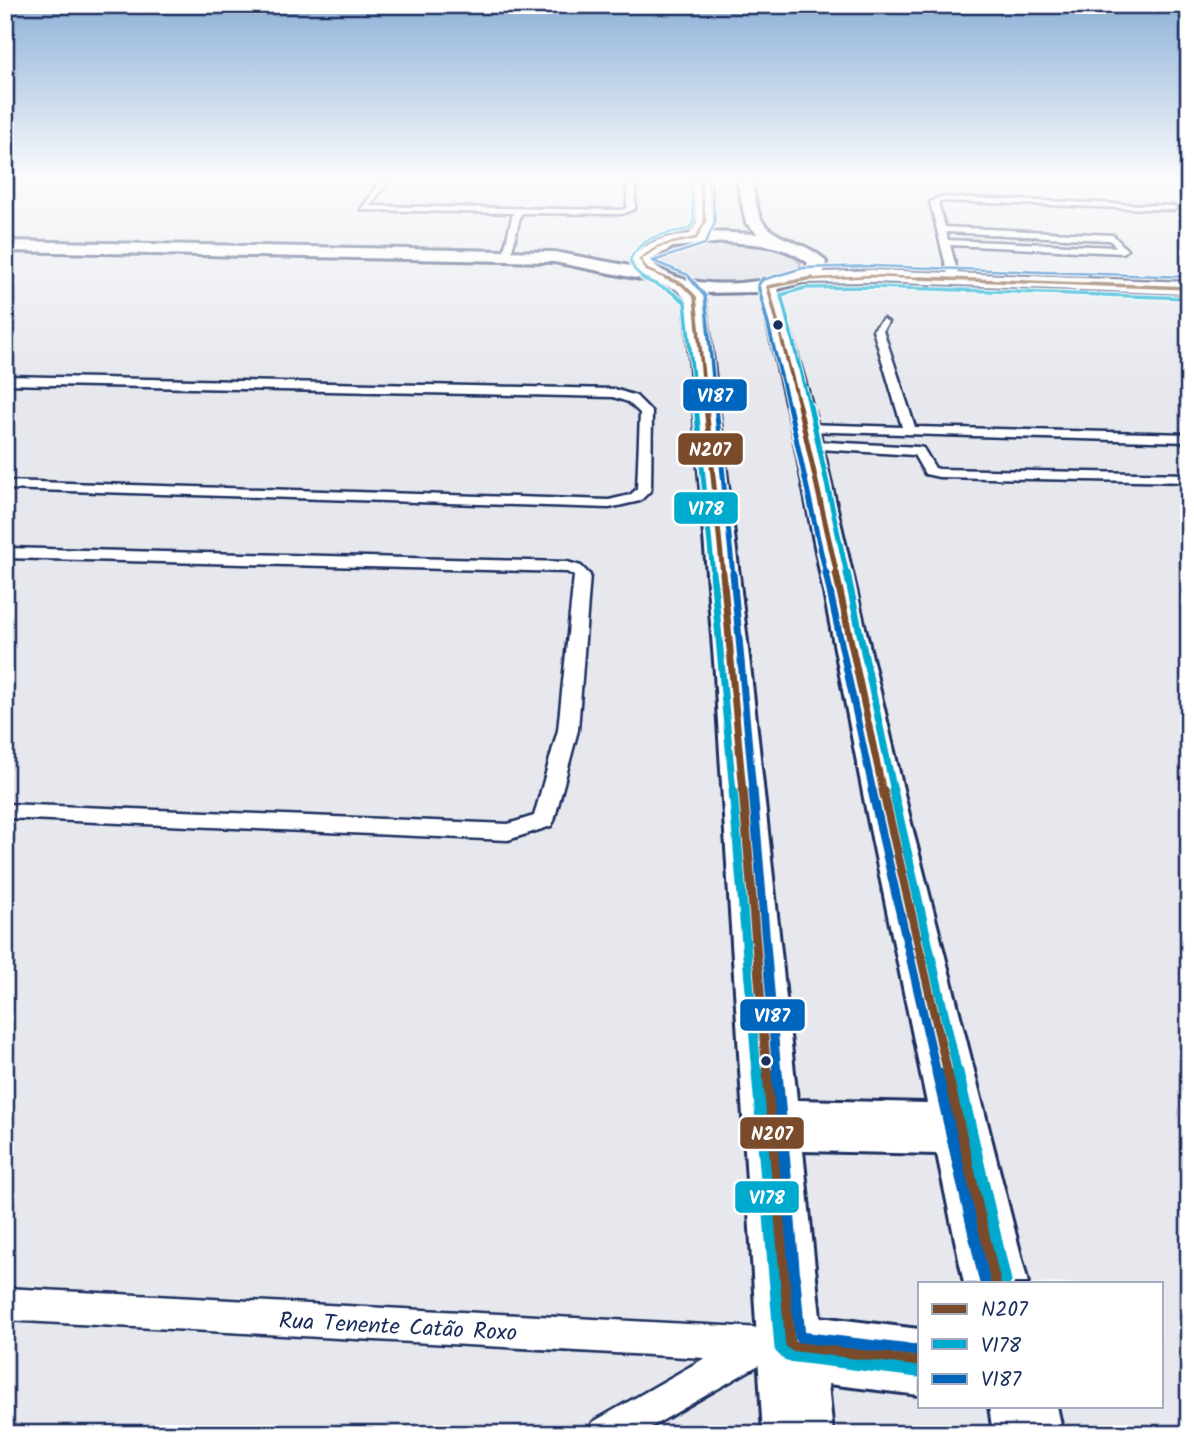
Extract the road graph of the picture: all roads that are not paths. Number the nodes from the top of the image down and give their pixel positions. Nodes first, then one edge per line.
1 (69, 247) edge
2 (509, 247) edge
3 (641, 247) edge
4 (654, 247) edge
5 (790, 247) edge
6 (945, 247) edge
7 (1040, 247) edge
8 (1091, 247) edge
9 (1121, 247) edge
10 (1093, 250) junction
11 (809, 254) junction
12 (507, 255) junction
13 (554, 257) junction
14 (954, 278) junction
15 (670, 280) junction
16 (786, 283) junction
17 (1189, 288) edge
18 (883, 322) dead end
19 (5, 380) edge
20 (910, 432) junction
21 (807, 437) junction
22 (1189, 438) edge
23 (1189, 478) edge
24 (5, 485) edge
25 (5, 553) edge
26 (5, 811) edge
27 (773, 1125) junction
28 (960, 1129) junction
29 (996, 1282) edge
30 (5, 1304) edge
31 (775, 1345) junction
32 (918, 1362) edge
33 (1023, 1408) edge
34 (605, 1434) edge
35 (798, 1434) edge
36 (1028, 1434) edge

1 - 12 street
2 - 12 lane
3 - 13 street
4 - 15 street
5 - 11 street
6 - 14 lane
7 - 10 lane
8 - 10 lane
9 - 10 lane
11 - 14 street
11 - 16 street
12 - 13 street
13 - 15 street
14 - 16 street
14 - 17 street
15 - 16 street
15 - 27 street
16 - 21 street
18 - 20 lane
19 - 24 lane
20 - 21 lane
20 - 22 lane
21 - 23 lane
21 - 28 street
25 - 26 lane
27 - 28 street
27 - 31 street
28 - 29 street
30 - 31 lane, Rua Tenente Catão Roxo
31 - 32 street
31 - 34 lane
31 - 35 street
33 - 36 street

